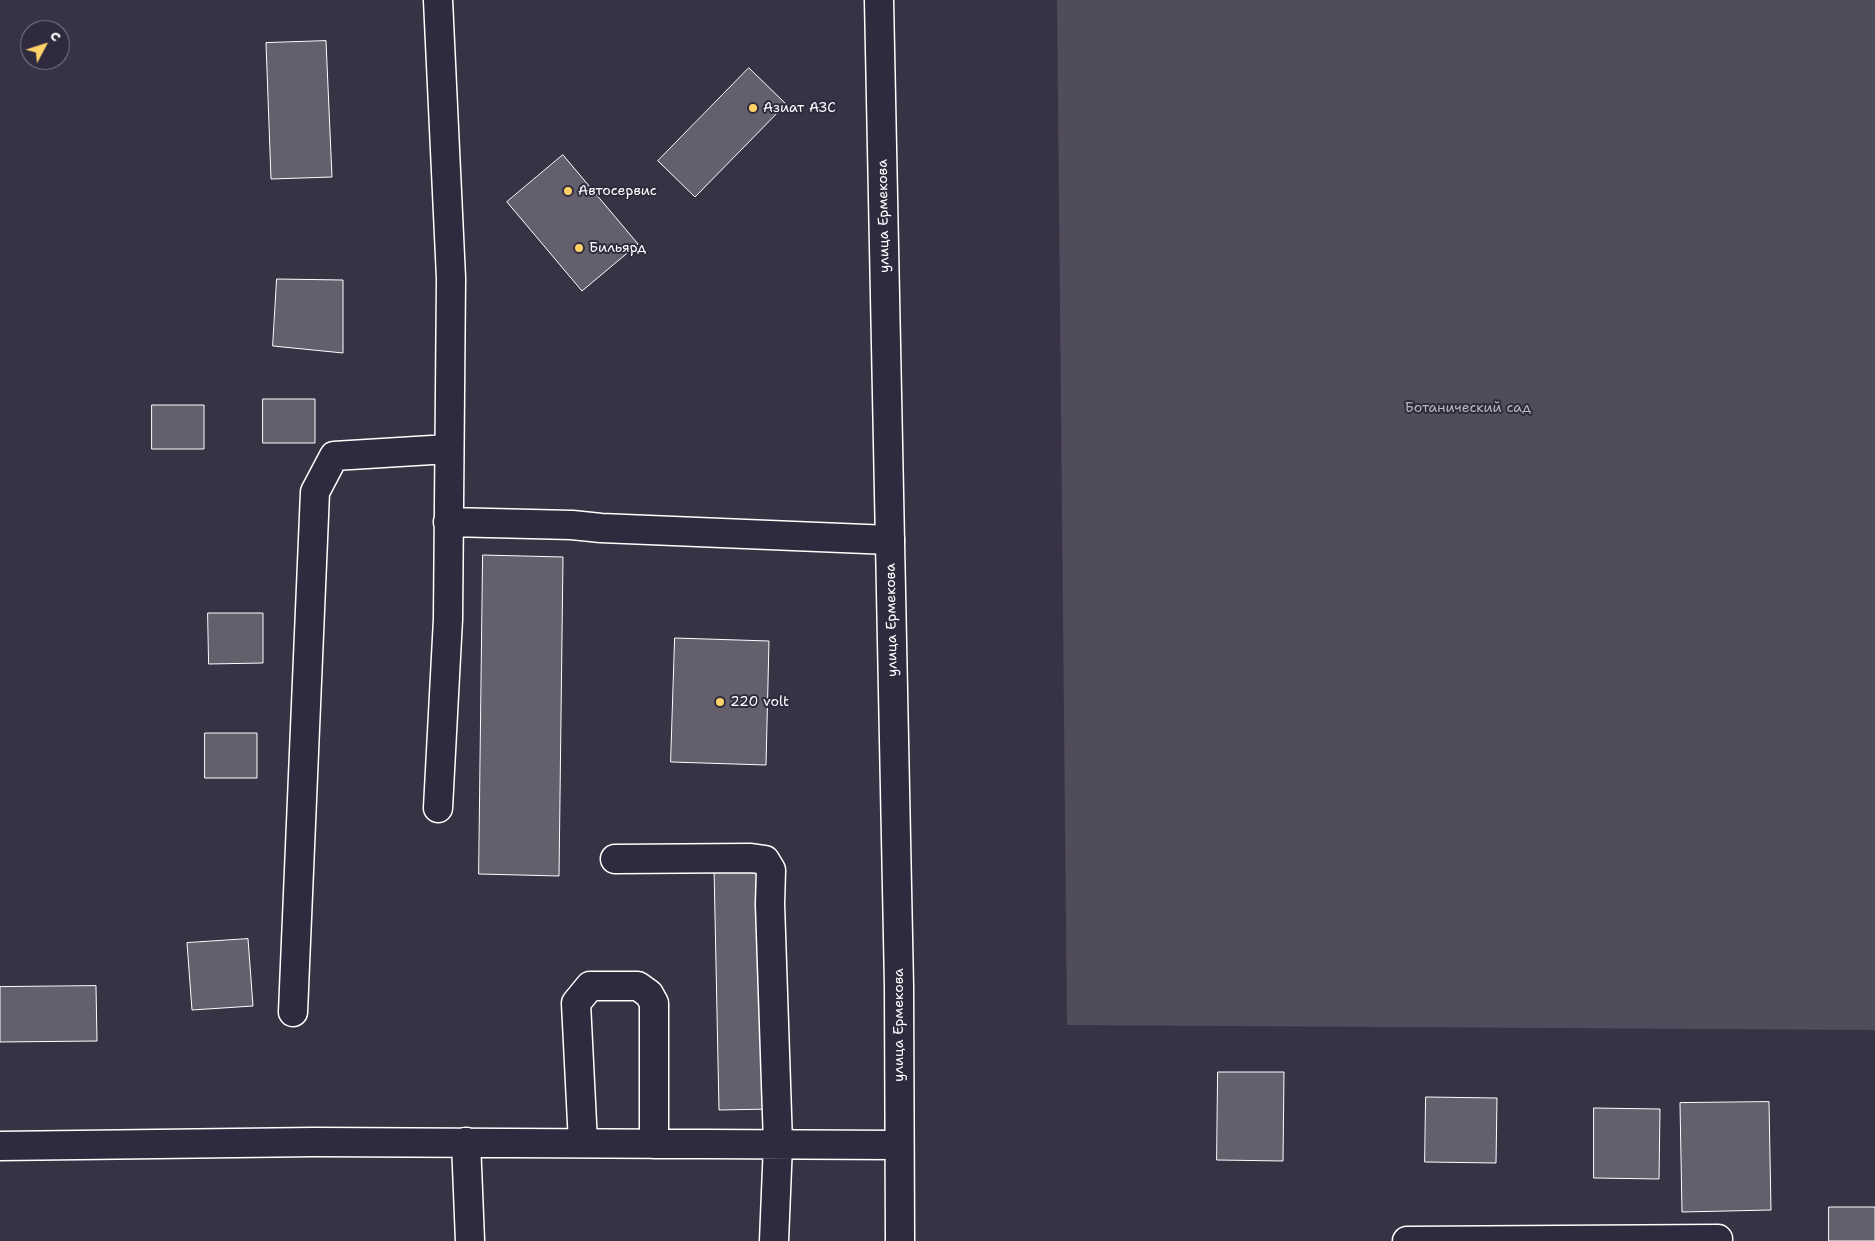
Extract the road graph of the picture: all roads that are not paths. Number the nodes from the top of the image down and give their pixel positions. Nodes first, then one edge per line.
1 (438, 0) edge
2 (879, 0) edge
3 (448, 449) junction
4 (448, 522) junction
5 (890, 540) junction
6 (438, 808) dead end
7 (614, 858) dead end
8 (293, 1012) dead end
9 (466, 1142) junction
10 (583, 1142) junction
11 (654, 1144) junction
12 (778, 1144) junction
13 (900, 1145) junction
14 (0, 1146) edge
15 (1718, 1239) dead end
16 (470, 1241) edge
17 (774, 1241) edge
18 (900, 1241) edge
19 (1407, 1241) edge

1 - 3 main road
2 - 5 main road, улица Ермекова
3 - 4 main road
3 - 8 main road
4 - 5 main road
4 - 6 main road
5 - 13 main road, улица Ермекова
7 - 12 main road
9 - 10 main road
9 - 14 main road
9 - 16 main road
10 - 11 main road
10 - 11 main road
11 - 12 main road
12 - 13 main road
12 - 17 main road
13 - 18 main road, улица Ермекова
15 - 19 main road

